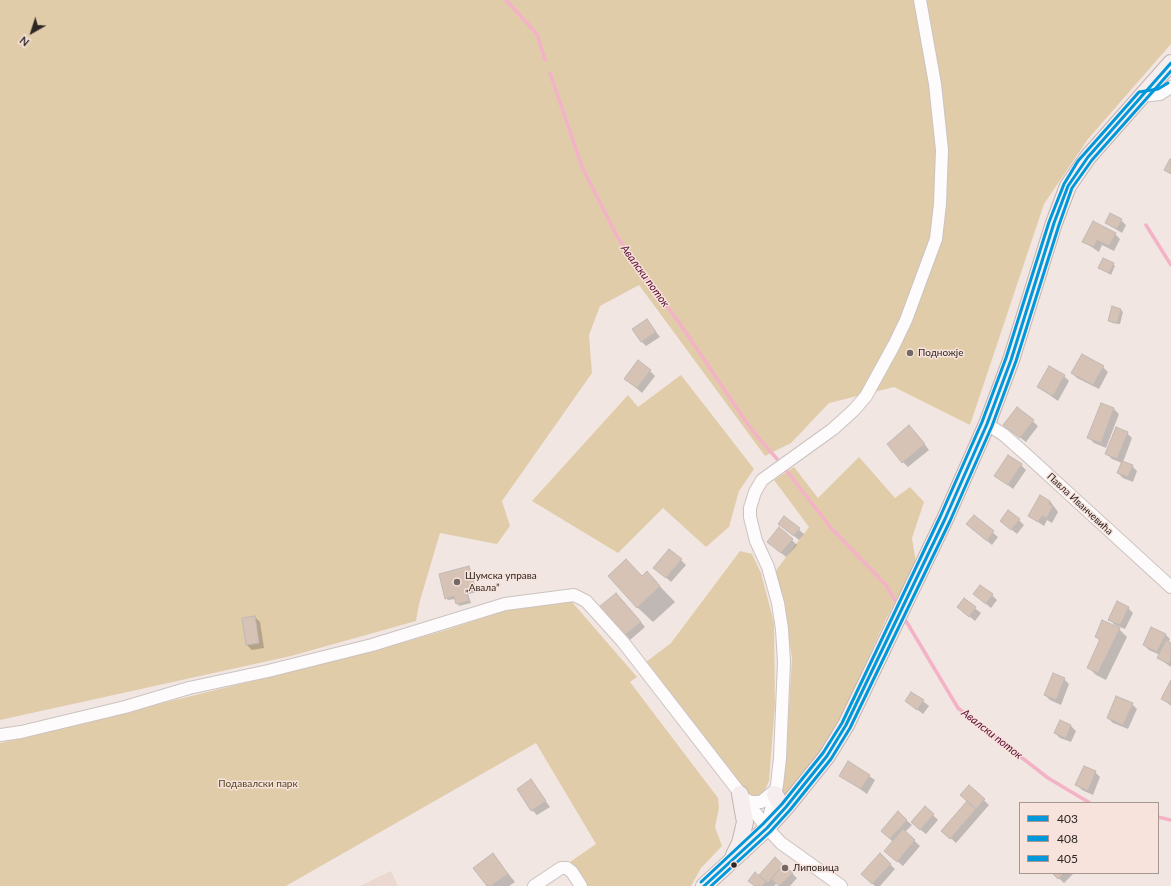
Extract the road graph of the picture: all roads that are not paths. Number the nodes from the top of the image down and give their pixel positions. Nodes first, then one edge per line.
1 (920, 0) edge
2 (1171, 64) edge
3 (1171, 87) edge
4 (1142, 96) junction
5 (987, 424) junction
6 (1171, 588) edge
7 (0, 735) edge
8 (775, 792) junction
9 (742, 796) junction
10 (789, 803) junction
11 (767, 828) junction
12 (730, 862) junction
13 (534, 886) edge
14 (581, 886) edge
15 (704, 886) edge
16 (841, 886) edge

1 - 8 street
2 - 4 main road
3 - 4 street
4 - 5 main road
5 - 6 street, Павла Иванчевића
5 - 10 main road
7 - 9 street
8 - 9 street
8 - 10 main road
8 - 11 street
9 - 11 street
9 - 12 main road
10 - 11 main road
11 - 12 main road
11 - 16 street
12 - 15 main road
13 - 14 street

